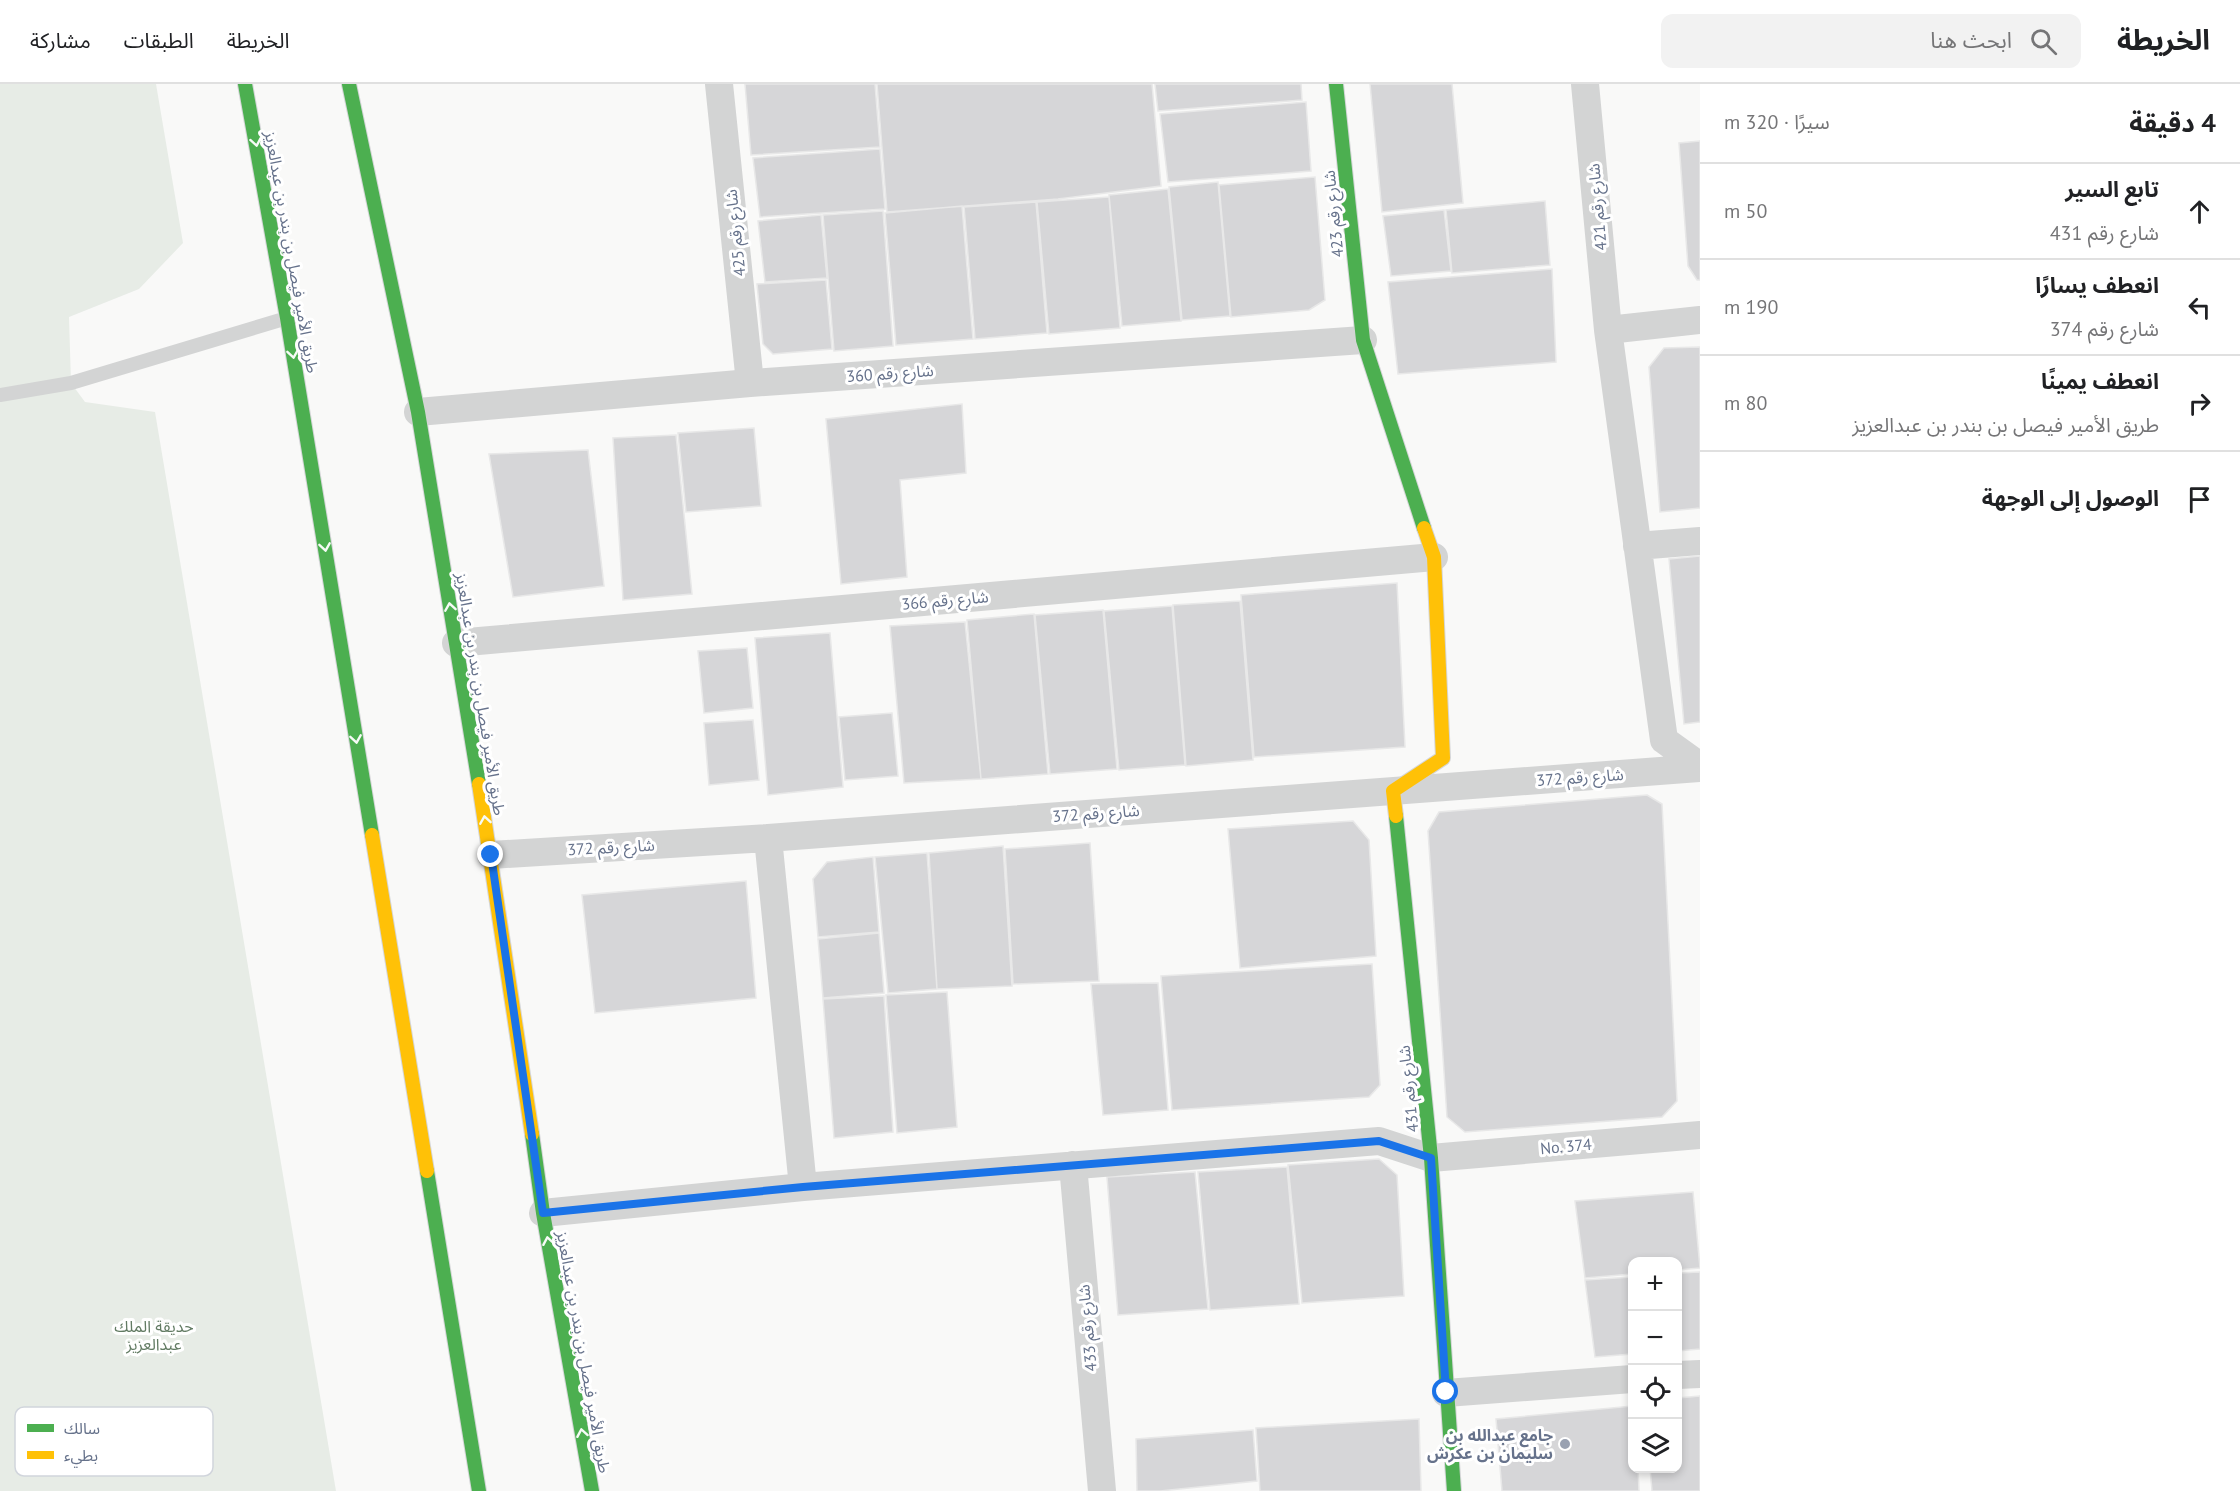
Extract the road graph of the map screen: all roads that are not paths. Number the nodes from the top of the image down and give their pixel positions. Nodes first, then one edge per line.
1 (245, 84) edge
2 (349, 84) edge
3 (719, 84) edge
4 (1336, 84) edge
5 (1586, 84) edge
6 (287, 318) junction
7 (1700, 320) edge
8 (1608, 330) junction
9 (1363, 340) junction
10 (750, 383) junction
11 (0, 395) edge
12 (418, 412) junction
13 (1700, 541) edge
14 (1637, 546) junction
15 (1434, 556) junction
16 (456, 643) junction
17 (1700, 767) edge
18 (1393, 791) junction
19 (768, 838) junction
20 (491, 855) junction
21 (1700, 1135) edge
22 (1431, 1158) junction
23 (1072, 1165) junction
24 (803, 1187) junction
25 (543, 1213) junction
26 (1700, 1374) edge
27 (1682, 1376) edge
28 (1628, 1379) edge
29 (1446, 1392) junction
30 (479, 1491) edge
31 (592, 1491) edge
32 (1102, 1491) edge
33 (1454, 1491) edge

1 -> 6 main road, طريق الأمير فيصل بن بندر بن عبدالعزيز
2 - 12 main road, طريق الأمير فيصل بن بندر بن عبدالعزيز
3 - 10 street, شارع رقم 425
4 - 9 main road, شارع رقم 423
5 - 8 street, شارع رقم 421
6 - 11 lane
6 -> 30 main road, طريق الأمير فيصل بن بندر بن عبدالعزيز
7 - 8 street
8 - 14 street, شارع رقم 421
9 - 10 street, شارع رقم 360
9 - 15 main road, شارع رقم 423
10 - 12 street, شارع رقم 360
16 -> 12 main road, طريق الأمير فيصل بن بندر بن عبدالعزيز
13 - 14 street
14 - 17 street, شارع رقم 421
15 - 16 street, شارع رقم 366
15 - 18 main road, شارع رقم 423
20 -> 16 main road, طريق الأمير فيصل بن بندر بن عبدالعزيز
17 - 18 street, شارع رقم 372
18 - 19 street, شارع رقم 372
18 - 22 main road, شارع رقم 431
19 - 20 street, شارع رقم 372
19 - 24 street
20 - 25 main road, طريق الأمير فيصل بن بندر بن عبدالعزيز
21 - 22 street, No. 374
22 - 23 street
22 - 29 main road, شارع رقم 431
23 - 24 street
23 - 32 street, شارع رقم 433
24 - 25 street
31 -> 25 main road, طريق الأمير فيصل بن بندر بن عبدالعزيز
26 - 27 street
28 - 29 street
29 - 33 main road, شارع رقم 431

